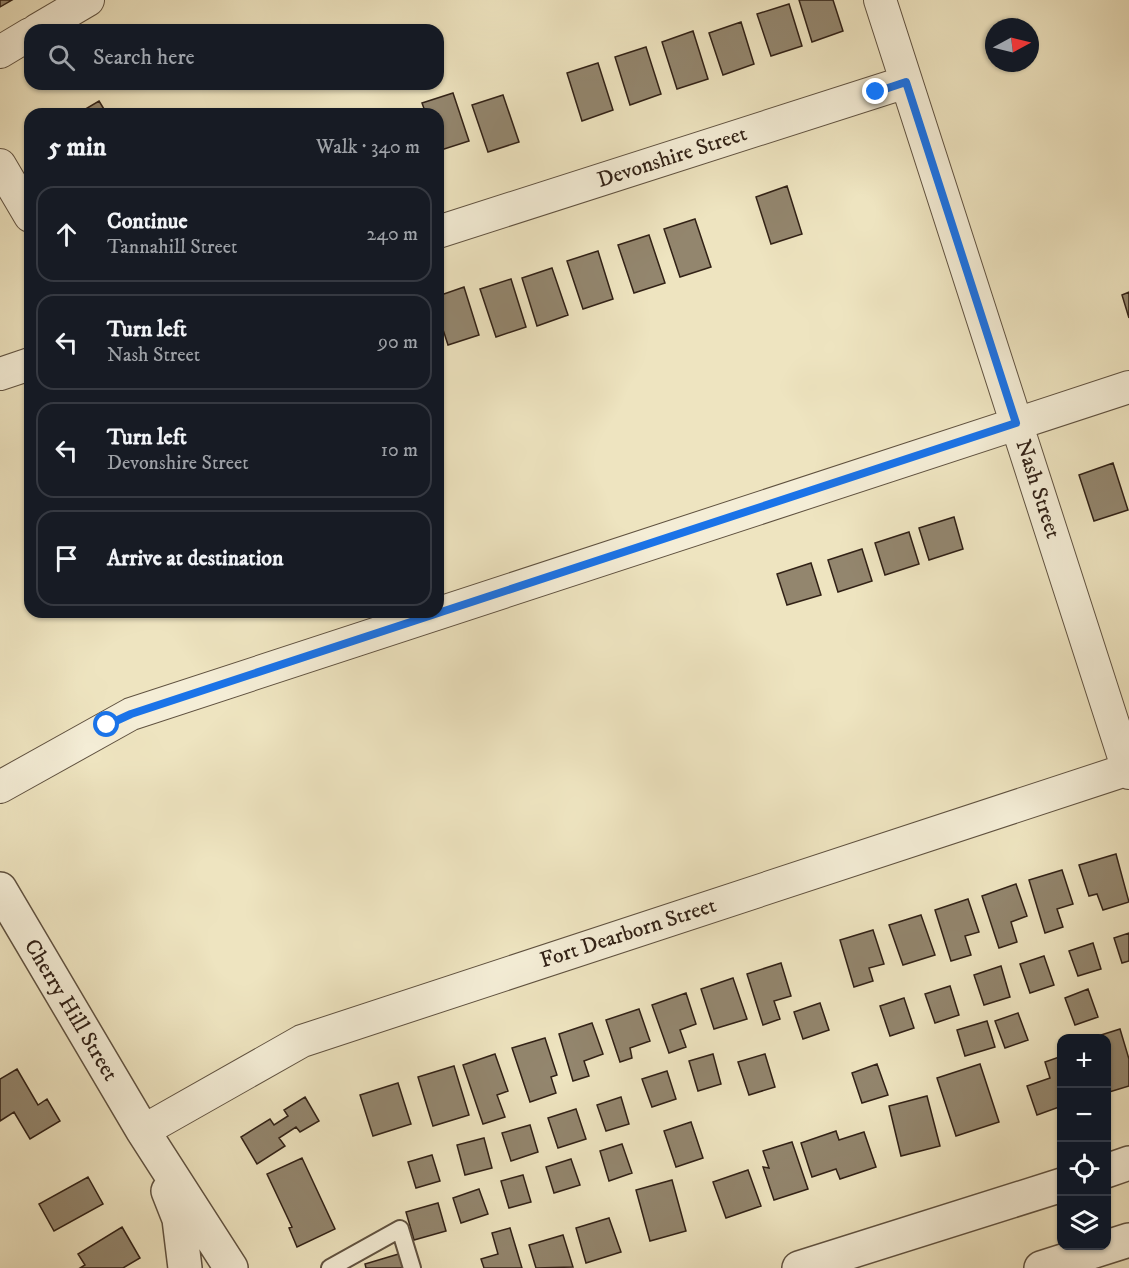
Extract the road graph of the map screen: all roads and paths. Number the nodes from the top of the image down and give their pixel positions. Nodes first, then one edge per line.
1 (88, 0) edge
2 (880, 0) edge
3 (48, 24) edge
4 (24, 38) edge
5 (0, 52) edge
6 (906, 82) junction
7 (0, 165) edge
8 (24, 206) edge
9 (444, 230) edge
10 (24, 366) edge
11 (0, 374) edge
12 (1129, 387) edge
13 (1016, 423) junction
14 (444, 611) edge
15 (423, 618) edge
16 (1129, 770) edge
17 (0, 787) edge
18 (0, 889) edge
19 (143, 1131) junction
20 (1129, 1164) edge
21 (1111, 1170) edge
22 (1057, 1187) edge
23 (1129, 1240) edge
24 (185, 1268) edge
25 (231, 1268) edge
26 (330, 1268) edge
27 (412, 1268) edge
28 (799, 1268) edge
29 (1041, 1268) edge

1 - 3 street
2 - 6 street, Nash Street
4 - 5 street
6 - 9 street, Devonshire Street
6 - 13 street, Nash Street
7 - 8 street
10 - 11 street
12 - 13 street
13 - 14 street
13 - 16 street, Nash Street
15 - 17 street
16 - 19 street, Fort Dearborn Street
18 - 19 street, Cherry Hill Street
19 - 24 street, Cherry Hill Street
19 - 25 street, Cherry Hill Street
20 - 21 street
22 - 28 street
23 - 29 street
26 - 27 lane

